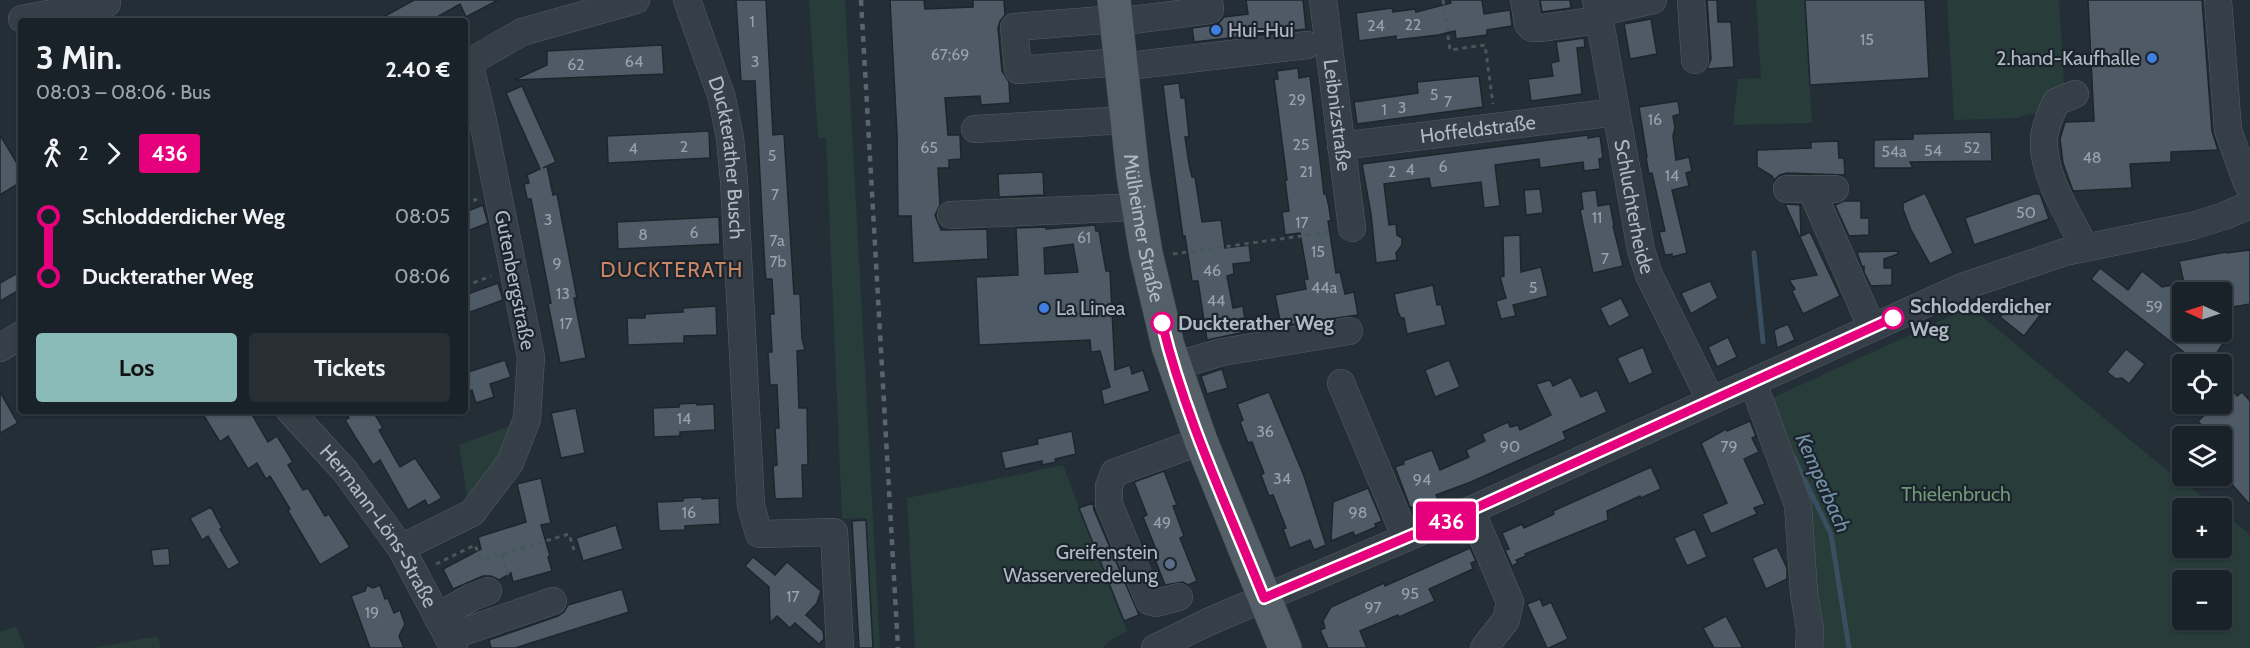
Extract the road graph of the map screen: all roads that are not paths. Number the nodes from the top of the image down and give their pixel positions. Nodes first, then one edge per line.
1 (636, 0) edge
2 (687, 0) edge
3 (1209, 0) edge
4 (1323, 0) edge
5 (1524, 0) edge
6 (1653, 0) edge
7 (1691, 0) edge
8 (2218, 0) edge
9 (107, 3) dead end
10 (1598, 11) edge
11 (21, 13) edge
12 (1115, 14) edge
13 (1307, 45) dead end
14 (1695, 60) dead end
15 (468, 62) edge
16 (1120, 65) junction
17 (468, 67) edge
18 (2075, 94) dead end
19 (1616, 112) junction
20 (1126, 120) junction
21 (975, 129) dead end
22 (1341, 146) junction
23 (2250, 187) edge
24 (1811, 189) dead end
25 (2250, 205) edge
26 (1138, 207) junction
27 (951, 215) dead end
28 (1352, 228) road end
29 (2085, 248) junction
30 (1872, 328) junction
31 (1349, 331) dead end
32 (18, 337) edge
33 (0, 348) edge
34 (1174, 366) junction
35 (1753, 382) junction
36 (1341, 383) dead end
37 (1711, 401) junction
38 (293, 414) edge
39 (1201, 441) junction
40 (1471, 510) junction
41 (1406, 538) junction
42 (401, 548) junction
43 (498, 583) road end
44 (1179, 597) dead end
45 (1264, 598) junction
46 (553, 601) dead end
47 (446, 634) edge
48 (840, 648) edge
49 (1155, 648) edge
50 (1285, 648) edge
51 (1484, 648) edge
52 (1809, 648) edge

1 - 15 street
2 - 48 street, Duckterather Busch
3 - 12 street
4 - 22 street, Leibnizstraße
5 - 10 street
6 - 10 street
7 - 14 street
8 - 23 street
9 - 11 street
10 - 19 street, Schluchterheide
12 - 16 main road, Mülheimer Straße
12 - 16 street
13 - 16 street
16 - 20 main road, Mülheimer Straße
17 - 42 street, Gutenbergstraße
18 - 29 street
19 - 22 street, Hoffeldstraße
19 - 37 street, Schluchterheide
20 - 21 street
20 - 26 main road, Mülheimer Straße
22 - 28 street, Leibnizstraße
24 - 30 street
25 - 29 street
26 - 27 street
26 - 34 main road, Mülheimer Straße
29 - 30 street
30 - 35 street
31 - 34 street
32 - 33 street
34 - 39 main road, Mülheimer Straße
35 - 37 street
35 - 52 street
36 - 41 street
37 - 40 street
38 - 42 street, Hermann-Löns-Straße
39 - 44 street
39 - 45 main road, Mülheimer Straße
40 - 41 street
40 - 51 street
41 - 45 street
42 - 47 street, Hermann-Löns-Straße
43 - 47 street
45 - 49 street
45 - 50 main road, Mülheimer Straße
46 - 47 street

